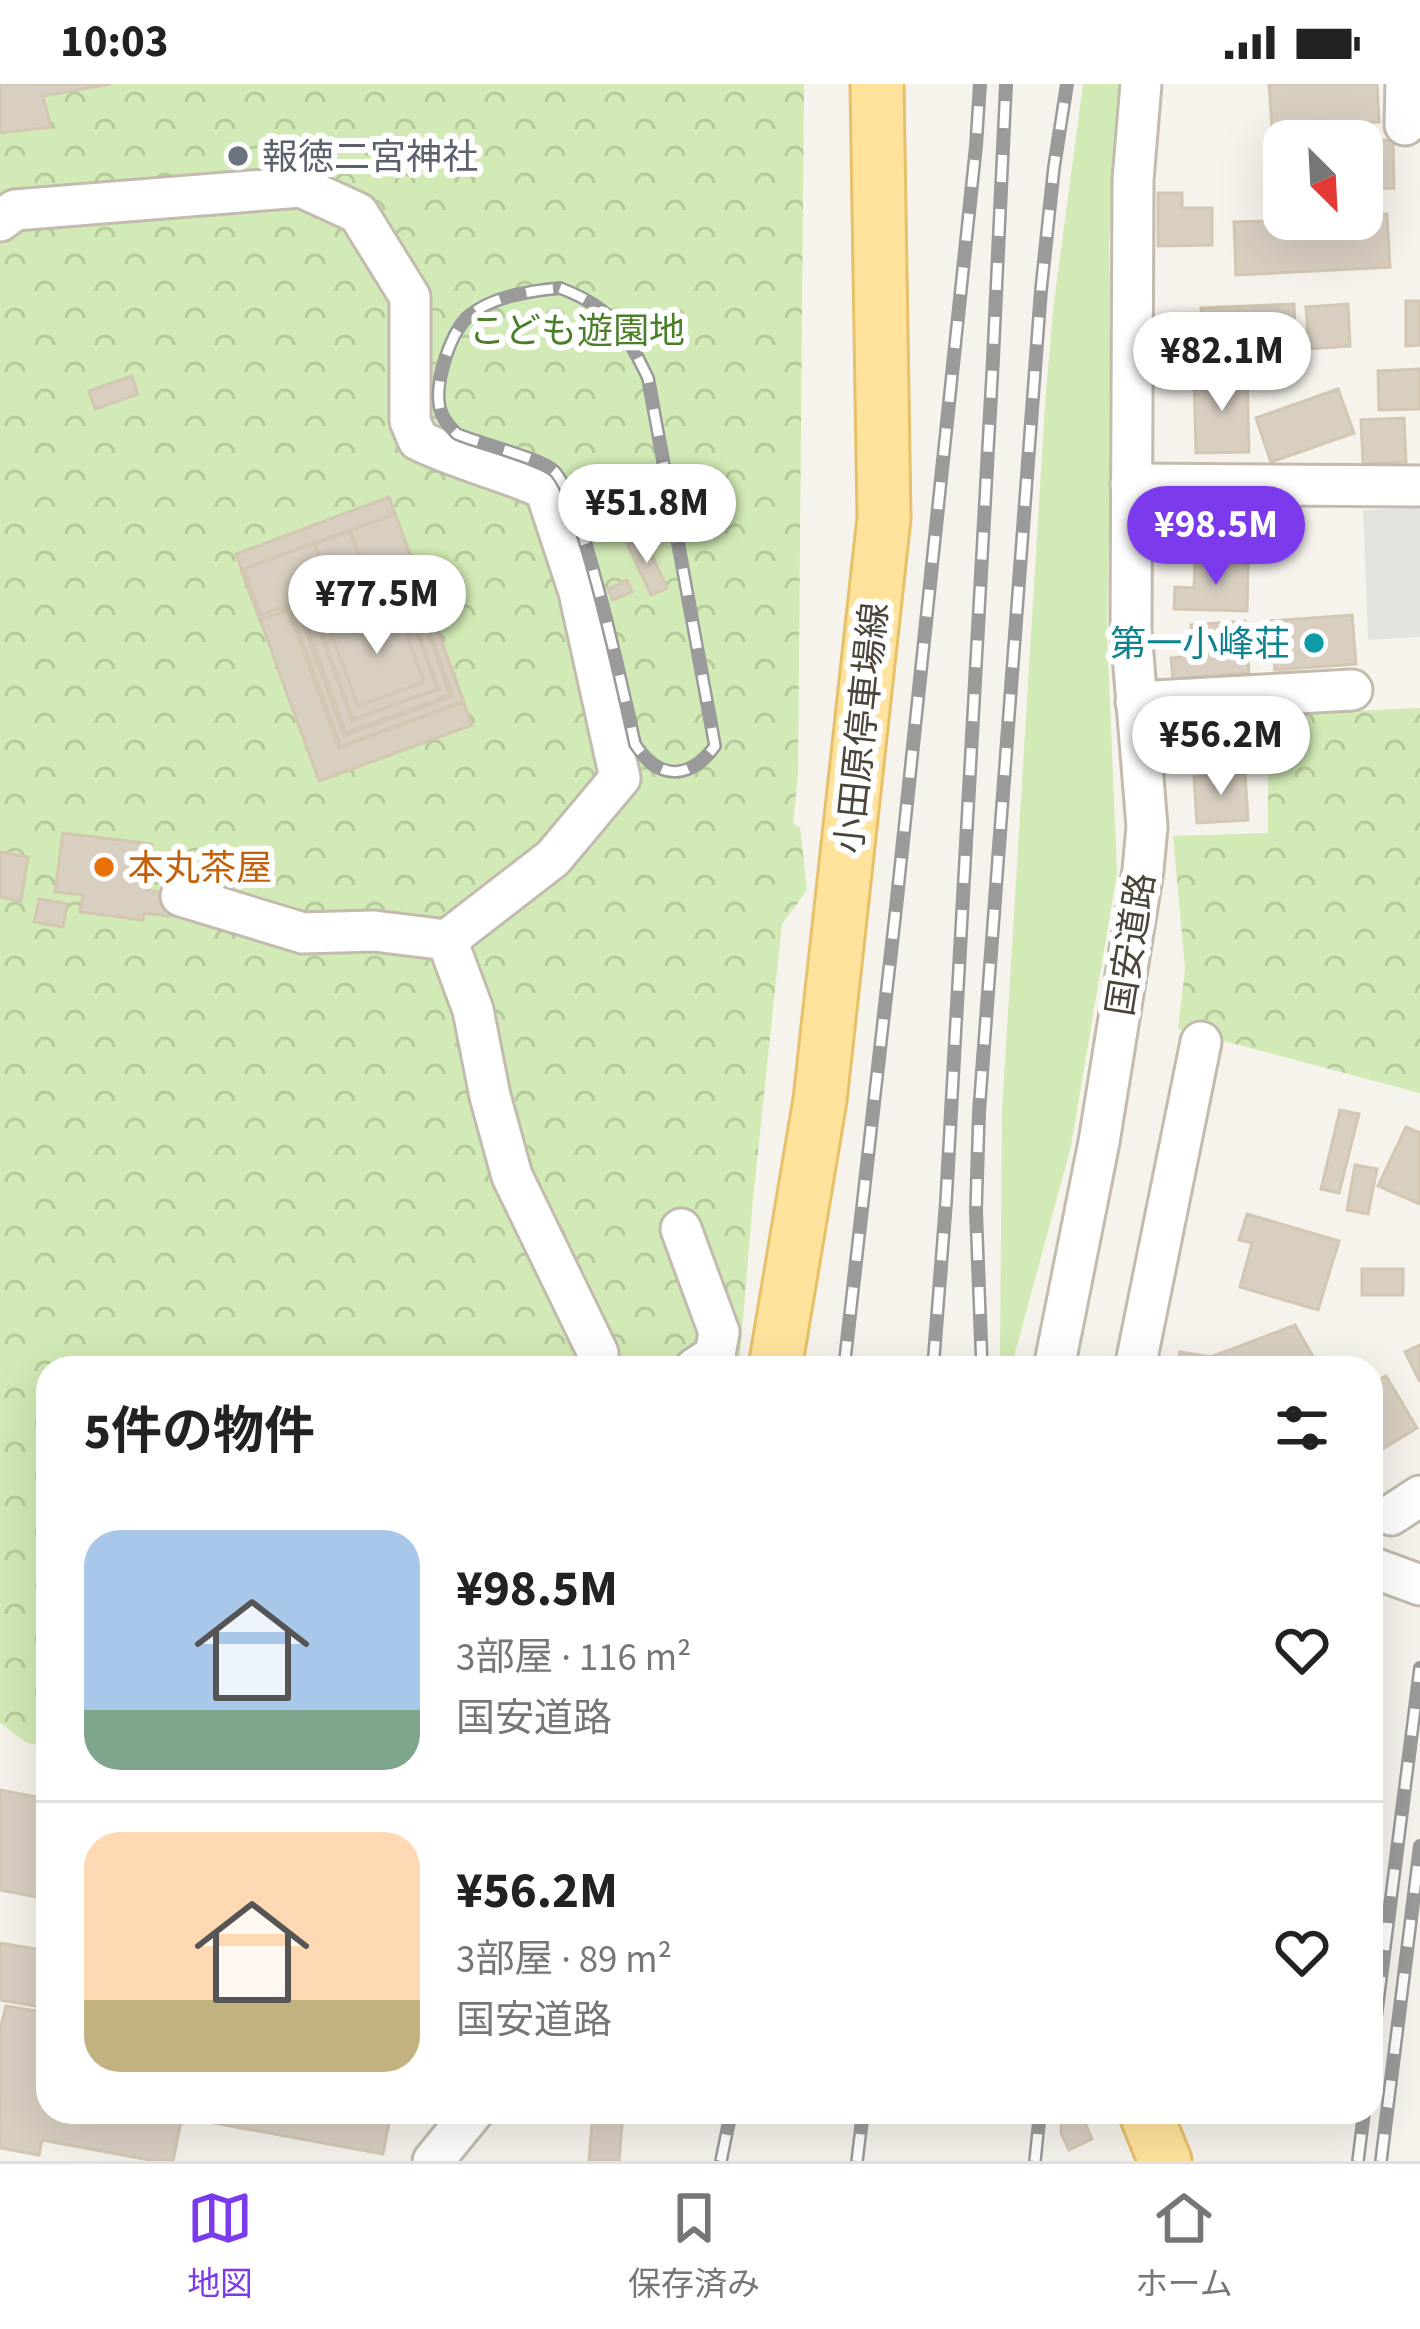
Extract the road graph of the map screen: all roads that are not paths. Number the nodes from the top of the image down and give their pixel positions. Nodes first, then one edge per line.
1 (877, 84) edge
2 (1141, 84) edge
3 (1406, 84) edge
4 (1405, 124) dead end
5 (0, 221) edge
6 (1131, 484) junction
7 (1420, 486) edge
8 (1352, 691) dead end
9 (1136, 702) junction
10 (181, 896) dead end
11 (447, 940) junction
12 (1201, 1042) dead end
13 (681, 1229) dead end
14 (598, 1356) edge
15 (713, 1356) edge
16 (778, 1356) edge
17 (1056, 1356) edge
18 (1137, 1356) edge
19 (1383, 1571) edge
20 (1420, 1585) edge
21 (463, 2124) edge
22 (1150, 2124) edge
23 (433, 2161) edge
24 (1166, 2161) edge

1 - 16 main road, 小田原停車場線
2 - 6 street, 国安道路
3 - 4 street
5 - 11 street
6 - 7 street
6 - 9 street, 国安道路
8 - 9 street
9 - 17 street, 国安道路
10 - 11 street
11 - 14 street
12 - 18 street
13 - 15 street
19 - 20 street
21 - 23 street
22 - 24 main road

